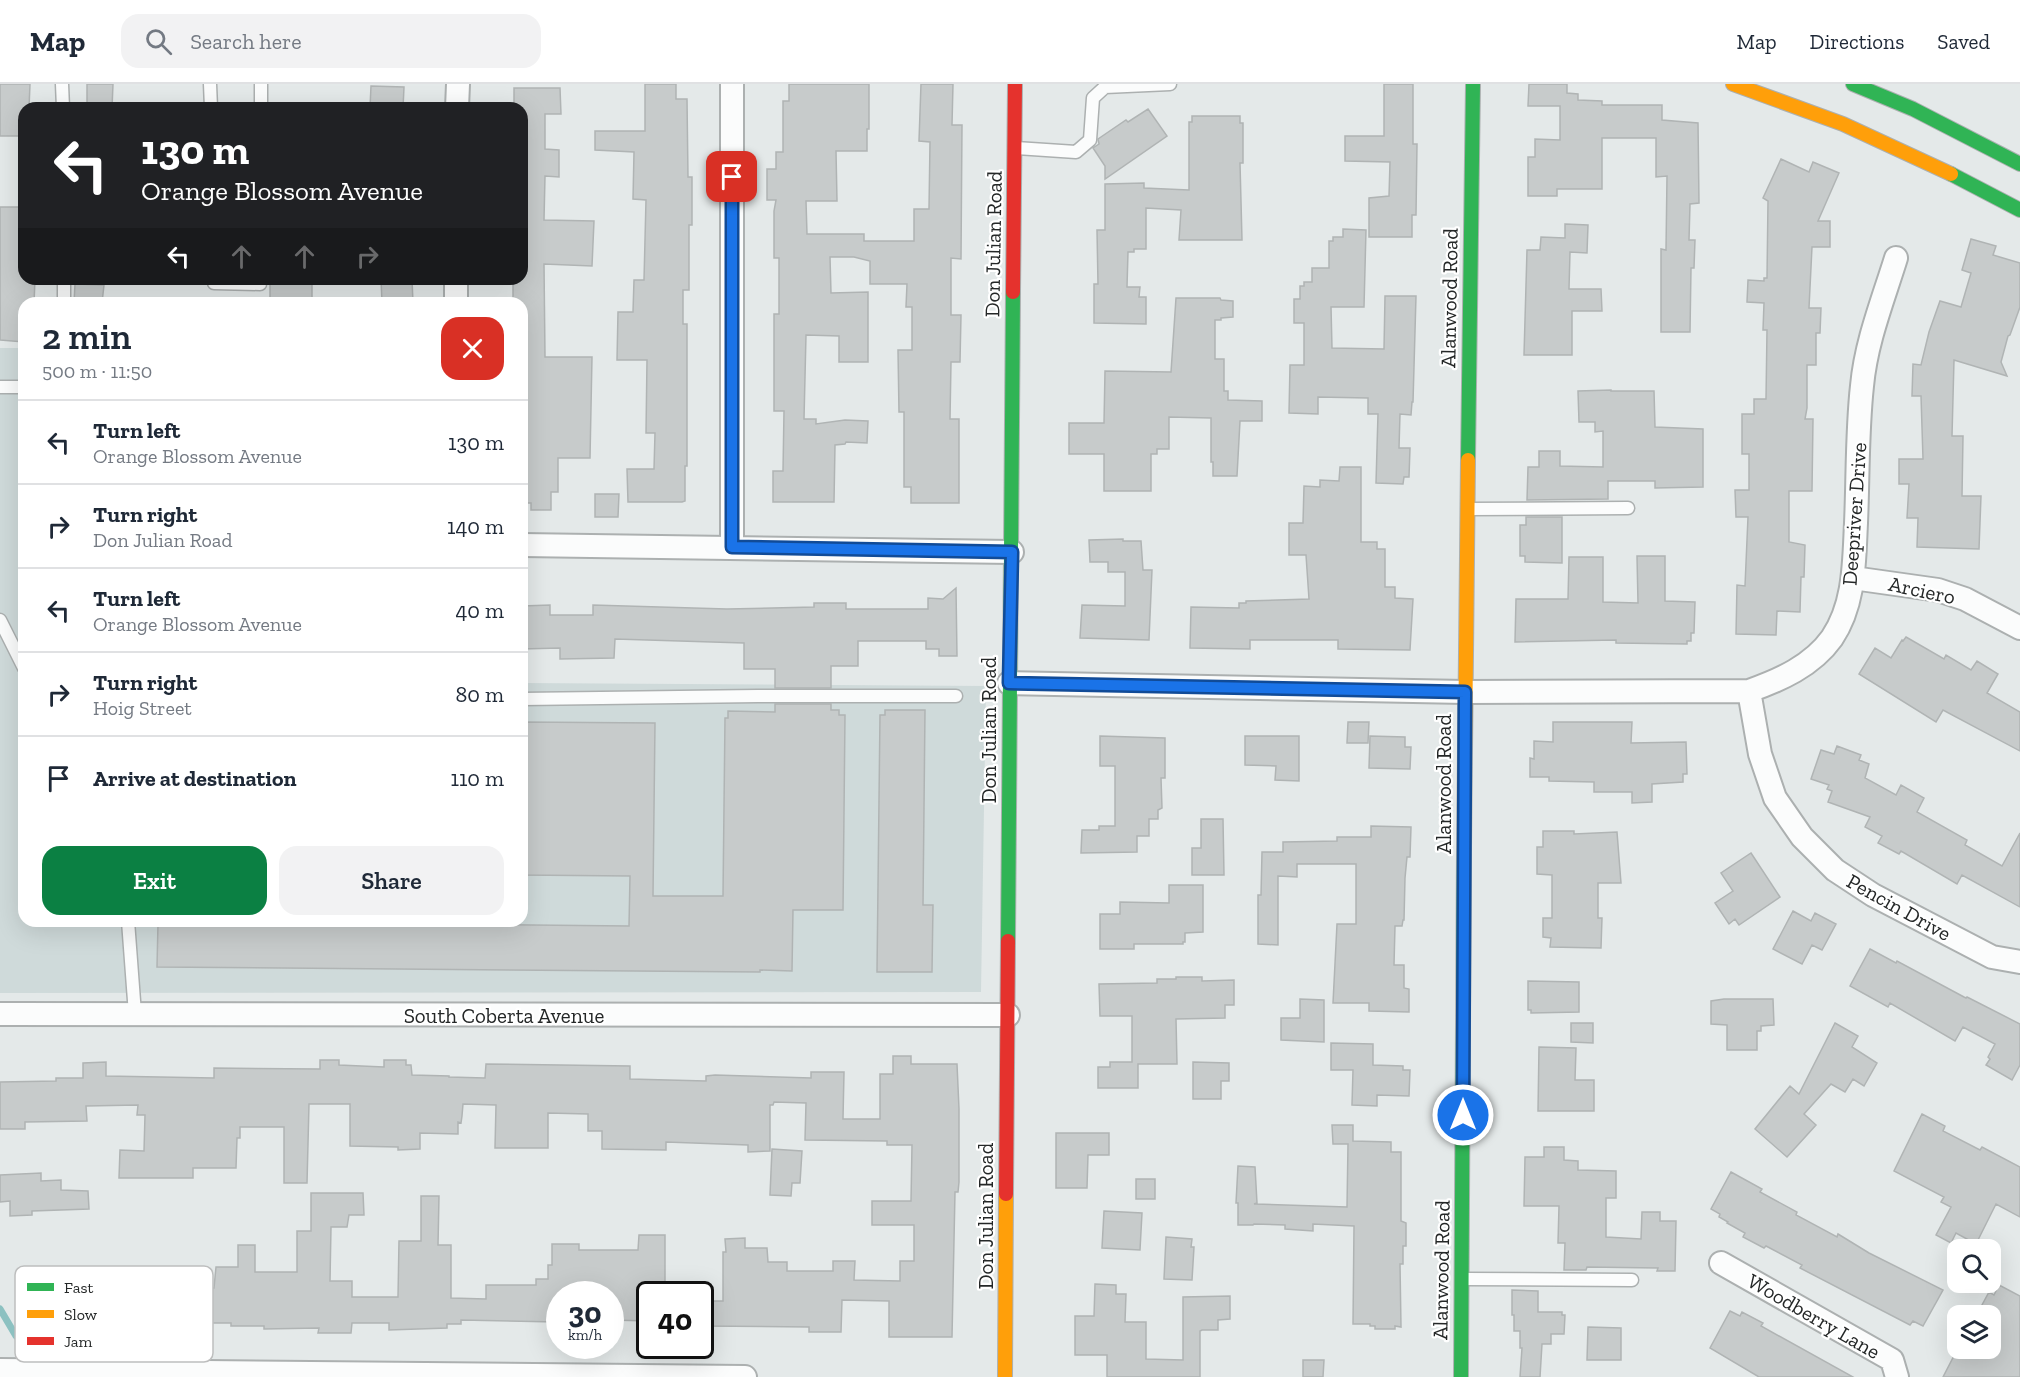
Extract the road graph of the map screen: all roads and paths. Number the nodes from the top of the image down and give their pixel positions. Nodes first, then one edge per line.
1 (63, 84) edge
2 (210, 84) edge
3 (261, 84) edge
4 (458, 84) edge
5 (732, 84) edge
6 (1015, 84) edge
7 (1170, 84) edge
8 (1473, 84) edge
9 (1733, 84) edge
10 (1853, 84) edge
11 (63, 102) edge
12 (211, 102) edge
13 (261, 102) edge
14 (458, 102) edge
15 (1015, 148) junction
16 (2020, 164) edge
17 (2020, 210) edge
18 (1896, 258) dead end
19 (0, 387) edge
20 (18, 387) edge
21 (1629, 508) dead end
22 (1467, 509) junction
23 (528, 545) edge
24 (732, 547) junction
25 (1012, 552) junction
26 (1853, 578) junction
27 (0, 620) edge
28 (2020, 628) edge
29 (18, 656) edge
30 (1009, 683) junction
31 (1465, 692) junction
32 (1749, 692) junction
33 (956, 696) dead end
34 (528, 699) edge
35 (128, 927) edge
36 (2020, 962) edge
37 (0, 1014) edge
38 (135, 1014) junction
39 (1008, 1015) junction
40 (1721, 1263) dead end
41 (1463, 1279) junction
42 (1632, 1280) dead end
43 (0, 1370) edge
44 (321, 1375) edge
45 (420, 1375) edge
46 (522, 1376) edge
47 (736, 1377) edge
48 (745, 1377) edge
49 (1005, 1377) edge
50 (1461, 1377) edge
51 (1897, 1377) edge

1 - 11 lane
2 - 12 lane
3 - 13 lane
4 - 14 street
5 - 24 street
6 - 15 street, Don Julian Road
7 - 15 lane
8 - 22 street, Alanwood Road
9 - 17 street
10 - 16 street
15 - 25 street, Don Julian Road
18 - 26 street, Deepriver Drive
19 - 20 lane
21 - 22 lane
22 - 31 street, Alanwood Road
23 - 24 street
24 - 25 street
25 - 30 street, Don Julian Road
26 - 28 street, Arciero
26 - 32 street, Deepriver Drive
27 - 29 lane
30 - 31 street, Deepriver Drive
30 - 39 street, Don Julian Road
31 - 32 street, Deepriver Drive
31 - 41 street, Alanwood Road
32 - 36 street, Pencin Drive
33 - 34 lane
35 - 38 lane
37 - 38 street, South Coberta Avenue
38 - 39 street, South Coberta Avenue
39 - 49 street, Don Julian Road
40 - 51 street, Woodberry Lane
41 - 42 lane
41 - 50 street, Alanwood Road
43 - 44 street
44 - 45 street
45 - 46 street
46 - 47 street
47 - 48 street

